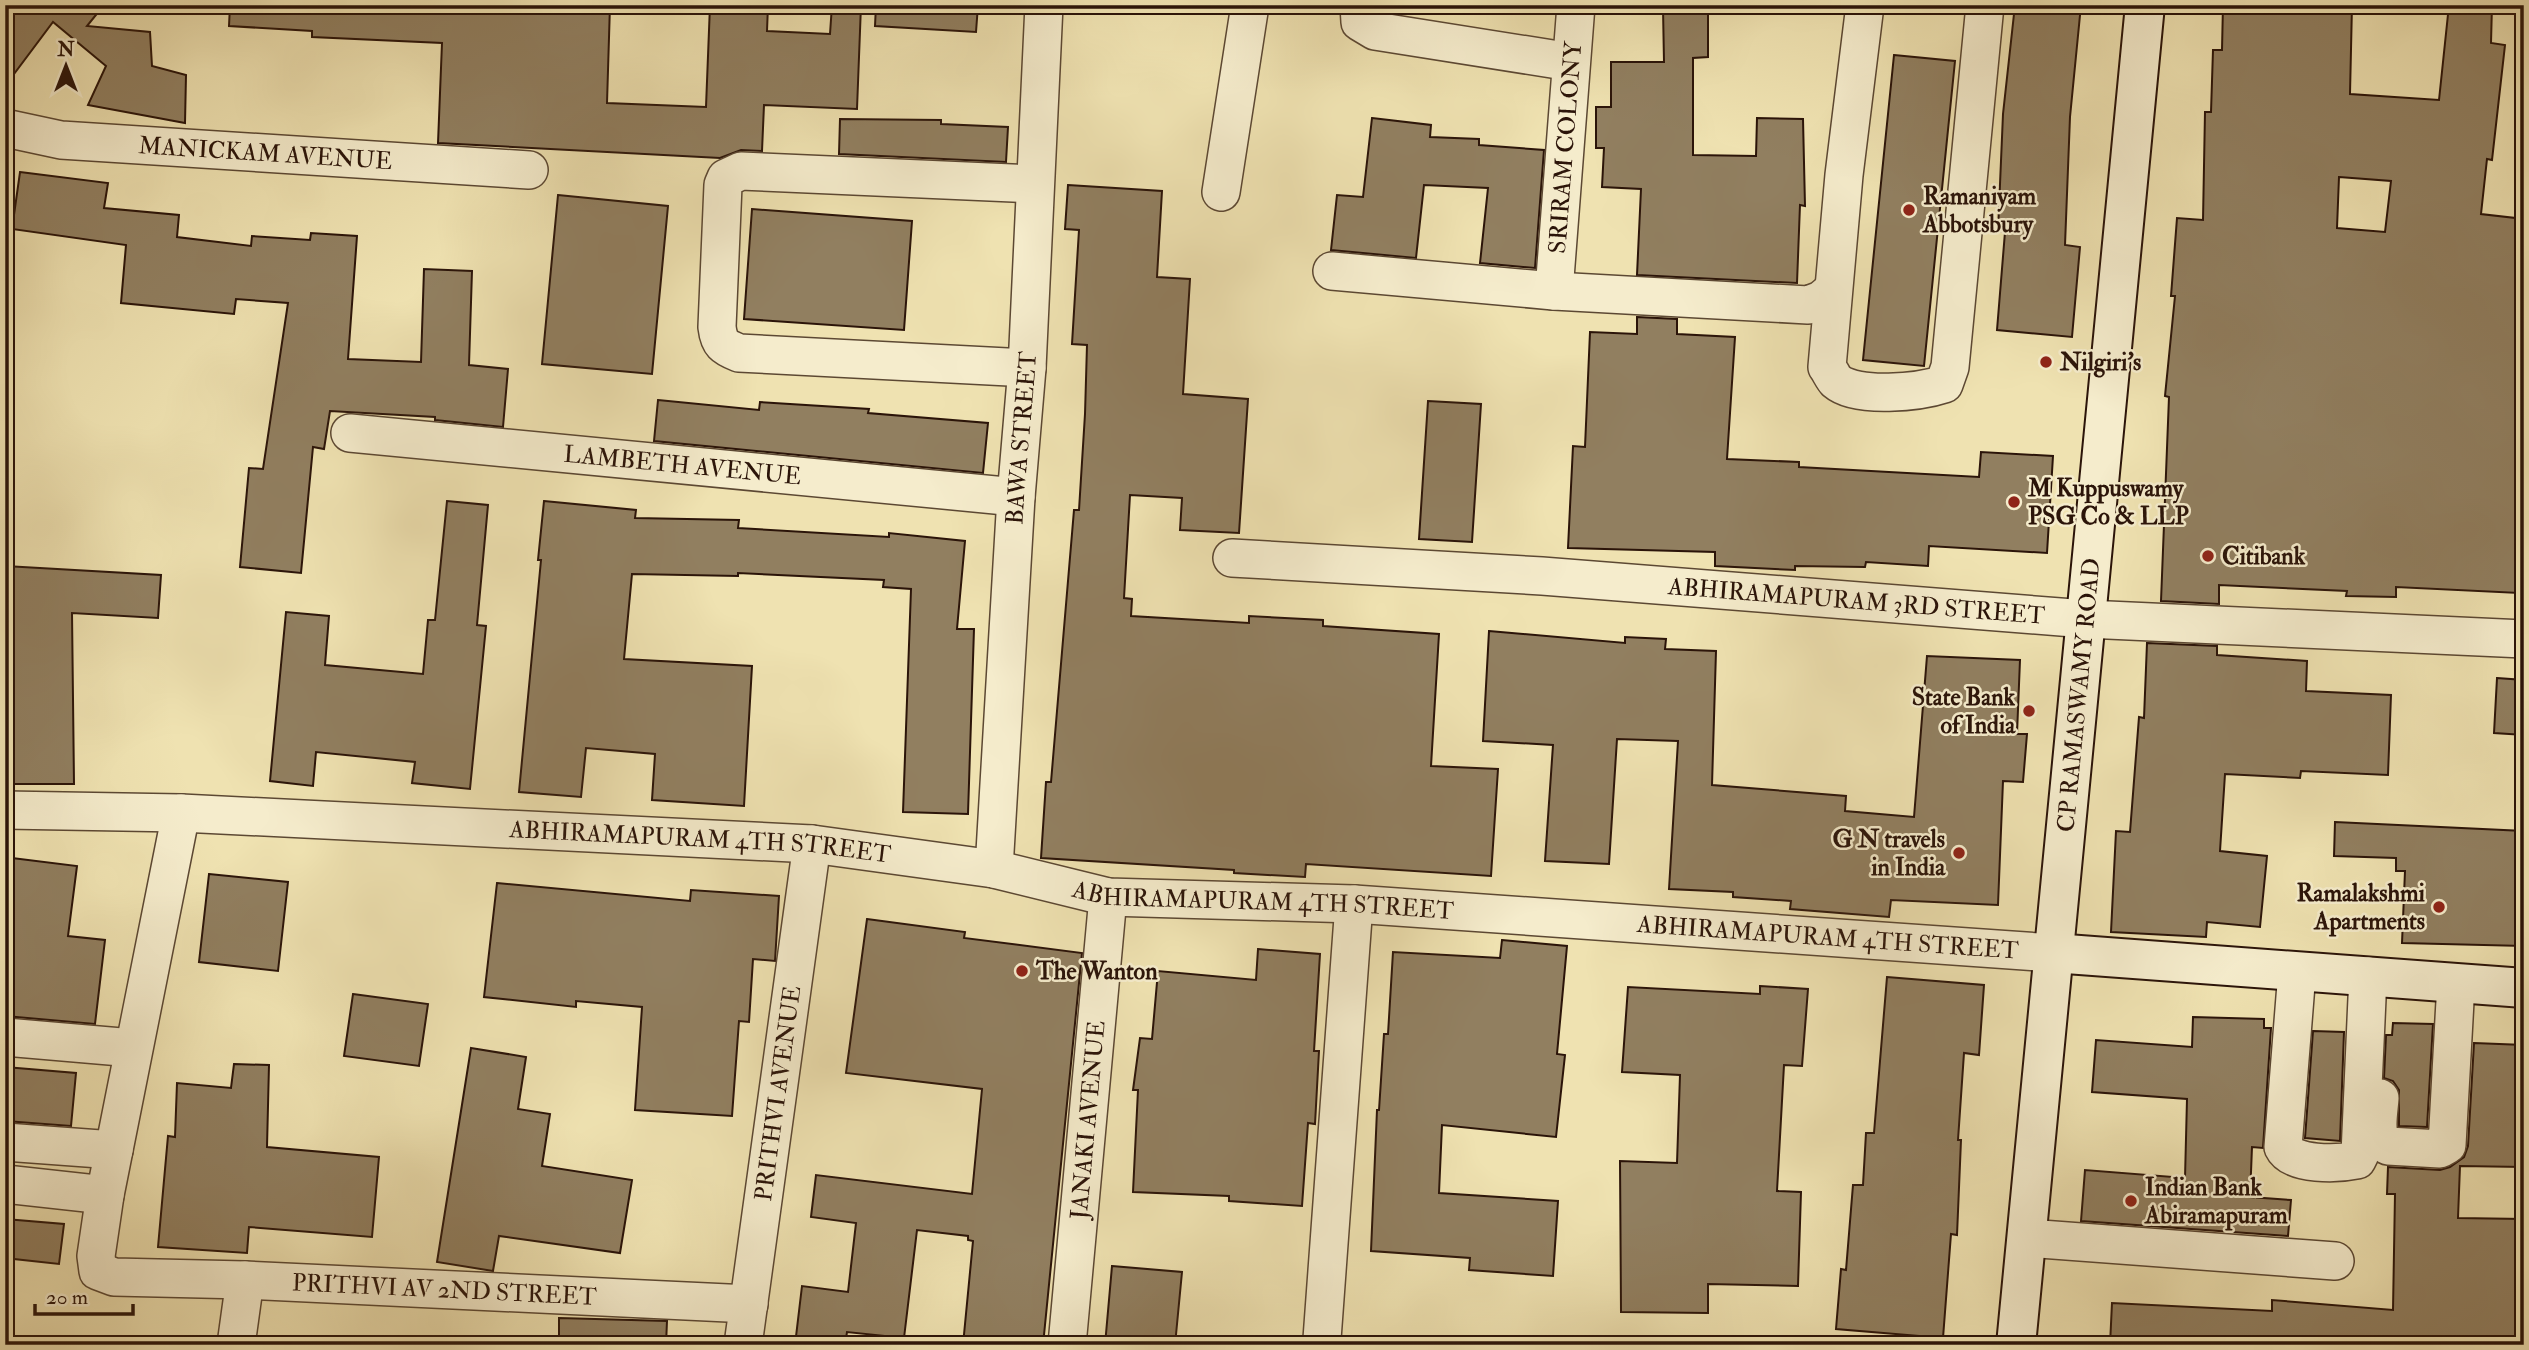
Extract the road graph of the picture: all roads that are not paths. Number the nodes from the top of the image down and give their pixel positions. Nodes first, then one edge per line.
1 (1045, 5) edge
2 (1250, 5) edge
3 (1359, 5) edge
4 (1576, 5) edge
5 (1865, 5) edge
6 (1985, 5) edge
7 (2144, 5) edge
8 (1570, 62) junction
9 (5, 128) edge
10 (529, 170) dead end
11 (1034, 184) junction
12 (1221, 192) dead end
13 (1332, 271) dead end
14 (1833, 290) junction
15 (1554, 291) junction
16 (1027, 368) junction
17 (350, 433) dead end
18 (1016, 497) junction
19 (1232, 558) dead end
20 (2086, 618) junction
21 (2524, 639) edge
22 (5, 810) edge
23 (181, 813) junction
24 (812, 844) junction
25 (994, 869) junction
26 (1108, 897) junction
27 (1354, 904) junction
28 (2053, 953) junction
29 (2297, 972) junction
30 (2377, 977) junction
31 (2456, 983) junction
32 (2524, 988) edge
33 (5, 1037) edge
34 (133, 1048) junction
35 (5, 1142) edge
36 (5, 1162) edge
37 (110, 1172) junction
38 (5, 1184) edge
39 (2027, 1238) junction
40 (2335, 1261) dead end
41 (246, 1280) junction
42 (749, 1304) junction
43 (1322, 1339) dead end
44 (236, 1345) edge
45 (743, 1345) edge
46 (1067, 1345) edge
47 (2016, 1345) edge

1 - 11 street, BAWA STREET
2 - 12 street
3 - 8 street
4 - 8 street, SRIRAM COLONY
5 - 14 street
6 - 14 street
7 - 20 main road, CP RAMASWAMY ROAD
8 - 15 street, SRIRAM COLONY
9 - 10 street, MANICKAM AVENUE
11 - 16 street, BAWA STREET
11 - 16 street
13 - 15 street
14 - 15 street
16 - 18 street, BAWA STREET
17 - 18 street, LAMBETH AVENUE
18 - 25 street, BAWA STREET
19 - 20 street, ABHIRAMAPURAM 3RD STREET
20 - 21 street, ABHIRAMAPURAM 3RD STREET
20 - 28 main road, CP RAMASWAMY ROAD
22 - 23 street, ABHIRAMAPURAM 4TH STREET
23 - 24 street, ABHIRAMAPURAM 4TH STREET
23 - 34 street
24 - 25 street, ABHIRAMAPURAM 4TH STREET
24 - 42 street, PRITHVI AVENUE
25 - 26 street, ABHIRAMAPURAM 4TH STREET
26 - 27 street, ABHIRAMAPURAM 4TH STREET
26 - 46 street, JANAKI AVENUE
27 - 28 street, ABHIRAMAPURAM 4TH STREET
27 - 43 street
28 - 29 main road, ABHIRAMAPURAM 4TH STREET
28 - 39 main road, CP RAMASWAMY ROAD
29 - 30 main road, ABHIRAMAPURAM 4TH STREET
29 - 30 street
30 - 31 main road, ABHIRAMAPURAM 4TH STREET
30 - 31 street
31 - 32 main road, ABHIRAMAPURAM 4TH STREET
33 - 34 street
34 - 37 street
35 - 37 street
36 - 37 street
37 - 38 street
37 - 41 street, PRITHVI AV 2ND STREET
39 - 40 street
39 - 47 main road, CP RAMASWAMY ROAD
41 - 42 street, PRITHVI AV 2ND STREET
41 - 44 street
42 - 45 street, PRITHVI AVENUE

